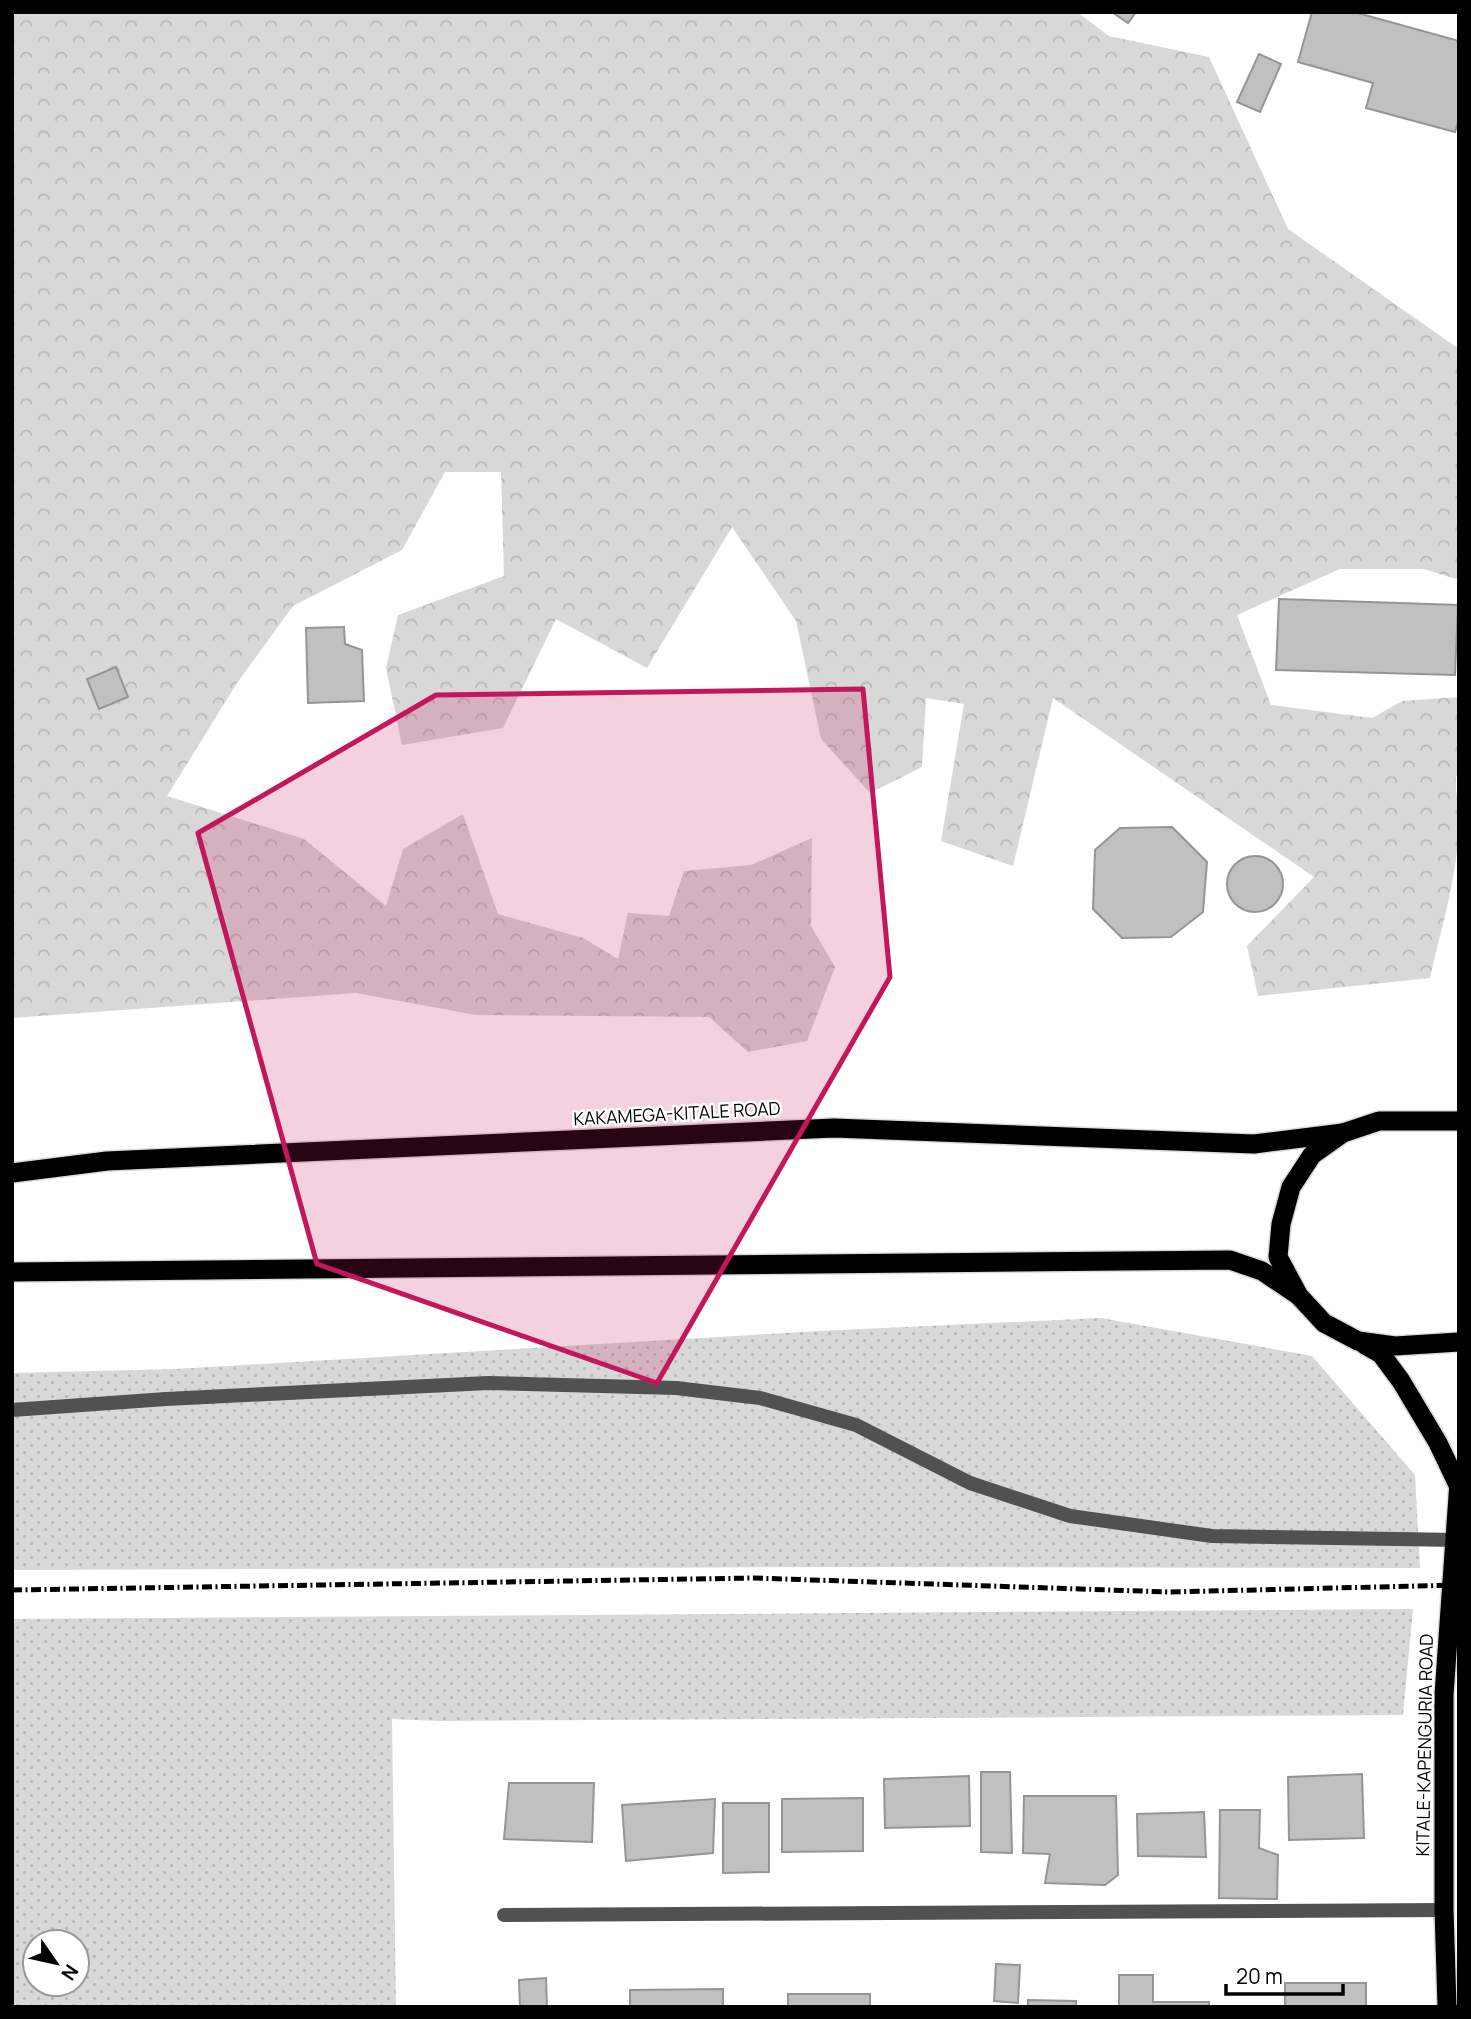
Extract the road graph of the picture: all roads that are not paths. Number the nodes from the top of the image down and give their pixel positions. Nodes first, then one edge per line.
1 (1459, 1121) edge
2 (1343, 1133) junction
3 (12, 1173) edge
4 (12, 1272) edge
5 (1299, 1296) junction
6 (1358, 1341) junction
7 (1459, 1342) edge
8 (12, 1410) edge
9 (1458, 1484) edge
10 (1456, 1540) edge
11 (1444, 1910) junction
12 (503, 1915) dead end
13 (1450, 1995) edge

1 - 2 highway, KAKAMEGA-KITALE ROAD
2 - 3 highway, KAKAMEGA-KITALE ROAD
2 - 5 highway, KAKAMEGA-KITALE ROAD
4 - 5 highway, KAKAMEGA-KITALE ROAD
5 - 6 highway, KAKAMEGA-KITALE ROAD
6 - 7 highway, KAKAMEGA-KITALE ROAD
6 - 9 highway, KITALE-KAPENGURIA ROAD
8 - 10 street
9 - 10 highway, KITALE-KAPENGURIA ROAD
10 - 11 highway, KITALE-KAPENGURIA ROAD
11 - 12 street
11 - 13 highway, KITALE-KAPENGURIA ROAD

